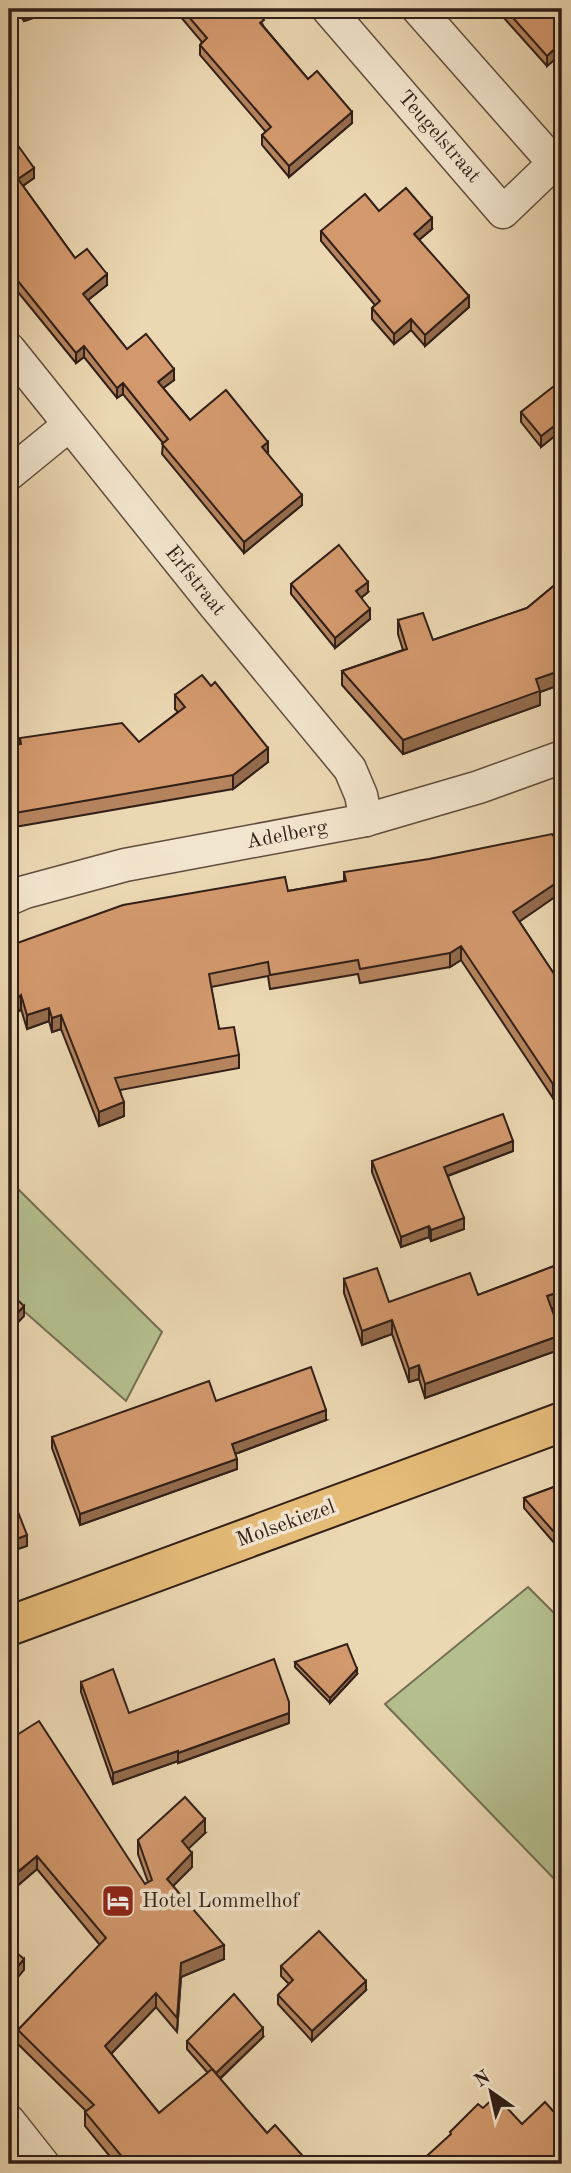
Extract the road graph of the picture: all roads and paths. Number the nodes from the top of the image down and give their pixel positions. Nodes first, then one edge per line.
1 (328, 9) edge
2 (418, 9) edge
3 (558, 159) edge
4 (9, 349) edge
5 (69, 425) junction
6 (9, 474) edge
7 (562, 757) edge
8 (366, 820) junction
9 (9, 899) edge
10 (562, 1422) edge
11 (9, 1626) edge
12 (9, 2121) edge
13 (43, 2164) edge

1 - 3 street, Teugelstraat
2 - 3 street, Teugelstraat
4 - 5 street, Erfstraat
5 - 6 street
5 - 8 street, Erfstraat
7 - 8 street, Adelberg
8 - 9 street, Adelberg
10 - 11 main road, Molsekiezel
12 - 13 street

